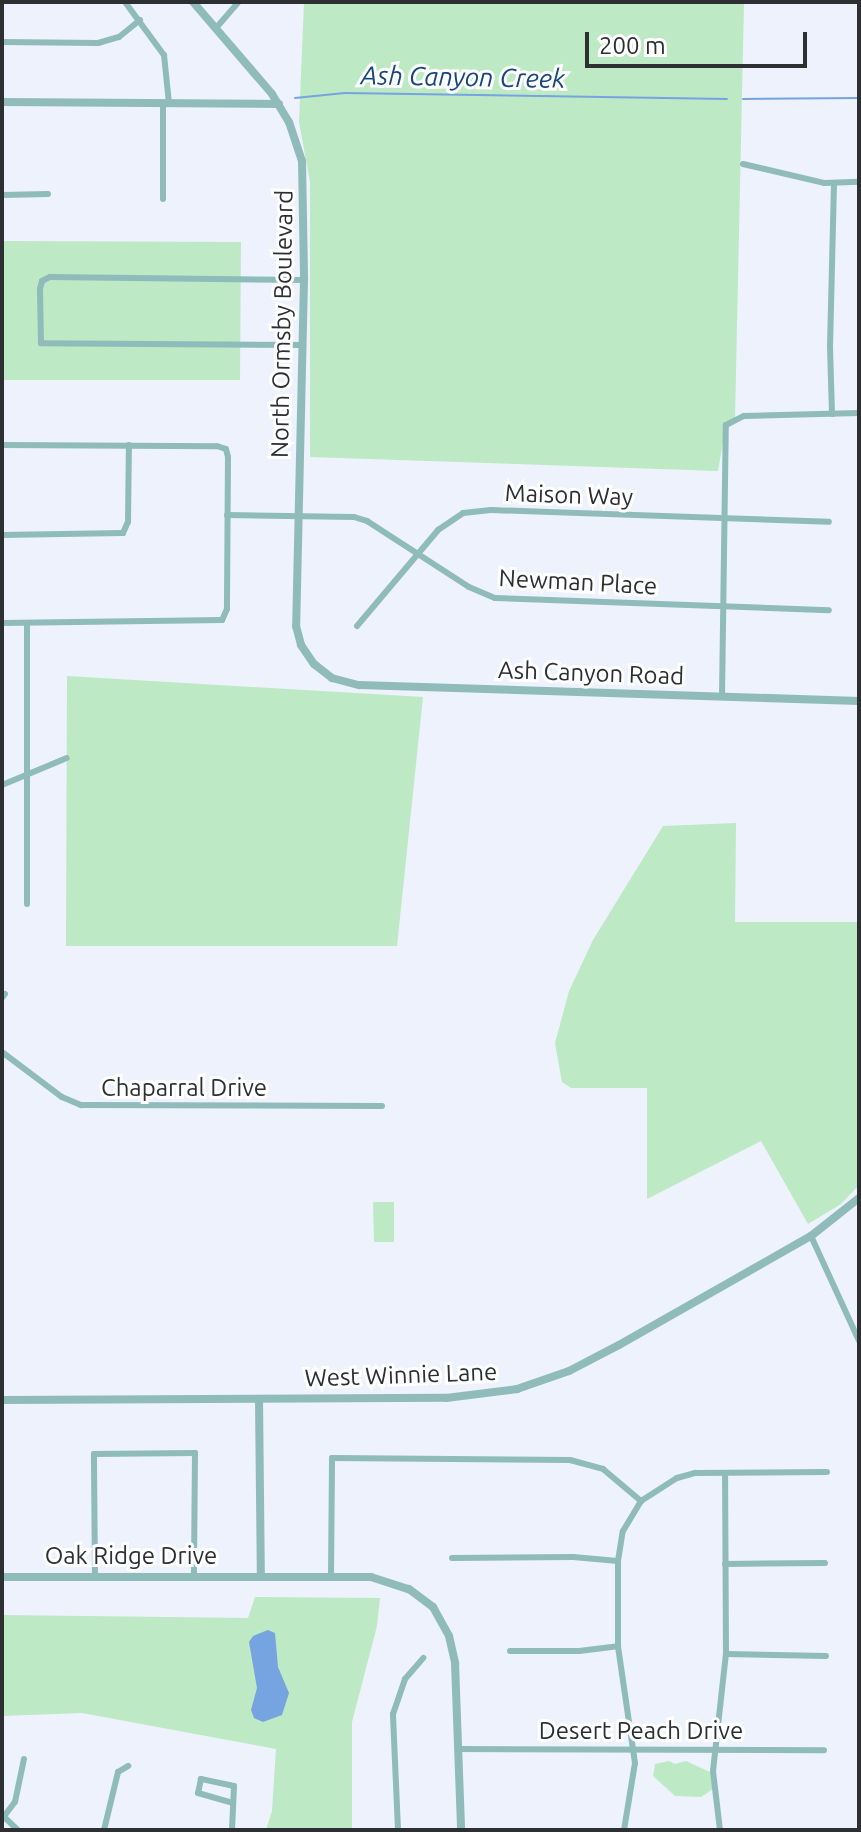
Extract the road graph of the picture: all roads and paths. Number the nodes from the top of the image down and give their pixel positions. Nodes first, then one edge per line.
1 (125, 2) edge
2 (193, 2) edge
3 (239, 2) edge
4 (140, 20) junction
5 (216, 28) junction
6 (2, 42) edge
7 (2, 102) edge
8 (166, 103) junction
9 (279, 104) junction
10 (743, 164) dead end
11 (859, 182) edge
12 (834, 183) junction
13 (48, 194) dead end
14 (2, 195) edge
15 (163, 199) dead end
16 (304, 280) junction
17 (302, 345) junction
18 (859, 413) edge
19 (832, 414) junction
20 (2, 445) edge
21 (129, 445) junction
22 (227, 515) junction
23 (298, 515) junction
24 (722, 518) junction
25 (829, 522) dead end
26 (2, 535) edge
27 (418, 554) junction
28 (722, 607) junction
29 (829, 610) dead end
30 (2, 623) edge
31 (27, 623) junction
32 (357, 626) dead end
33 (325, 674) joint
34 (722, 697) junction
35 (859, 701) edge
36 (67, 758) dead end
37 (26, 773) junction
38 (2, 785) edge
39 (27, 904) dead end
40 (2, 1052) edge
41 (382, 1106) dead end
42 (859, 1198) edge
43 (811, 1236) junction
44 (859, 1341) edge
45 (259, 1399) junction
46 (2, 1400) edge
47 (827, 1472) dead end
48 (725, 1473) junction
49 (641, 1501) junction
50 (452, 1558) dead end
51 (618, 1561) junction
52 (825, 1563) dead end
53 (725, 1564) junction
54 (194, 1576) junction
55 (261, 1576) junction
56 (2, 1577) edge
57 (95, 1577) junction
58 (331, 1577) junction
59 (618, 1646) junction
60 (510, 1651) dead end
61 (726, 1654) junction
62 (826, 1656) dead end
63 (423, 1658) dead end
64 (714, 1748) junction
65 (458, 1749) junction
66 (634, 1749) junction
67 (824, 1750) dead end
68 (24, 1759) dead end
69 (128, 1766) dead end
70 (233, 1803) junction
71 (3, 1817) edge
72 (18, 1830) edge
73 (104, 1830) edge
74 (232, 1830) edge
75 (398, 1830) edge
76 (461, 1830) edge
77 (624, 1830) edge
78 (720, 1830) edge

1 - 4 street
2 - 5 street, North Ormsby Boulevard
3 - 5 street
4 - 6 street
4 - 8 street
5 - 9 street, North Ormsby Boulevard
7 - 8 street
8 - 9 street
8 - 15 street
9 - 16 street, North Ormsby Boulevard
10 - 12 street
11 - 12 street
12 - 19 street
13 - 14 street
16 - 17 street, North Ormsby Boulevard
16 - 17 street
17 - 23 street, North Ormsby Boulevard
18 - 19 street
19 - 24 street
20 - 21 street
21 - 22 street
21 - 26 street
22 - 23 street, Newman Place
22 - 31 street
23 - 27 street, Newman Place
23 - 33 street, North Ormsby Boulevard
24 - 25 street, Maison Way
24 - 27 street, Maison Way
24 - 28 street
27 - 28 street, Newman Place
27 - 32 street, Maison Way
28 - 29 street, Newman Place
28 - 34 street
30 - 31 street
31 - 37 street
33 - 34 street, Ash Canyon Road
34 - 35 street, Ash Canyon Road
36 - 37 street
37 - 38 street
37 - 39 street
40 - 41 street, Chaparral Drive
42 - 43 street, West Winnie Lane
43 - 44 street
43 - 45 street, West Winnie Lane
45 - 46 street, West Winnie Lane
45 - 55 street
47 - 48 street
48 - 49 street
48 - 53 street
49 - 51 street
49 - 58 street
50 - 51 street
51 - 59 street
52 - 53 street
53 - 61 street
54 - 55 street, Oak Ridge Drive
54 - 57 street, Oak Ridge Drive
54 - 57 street
55 - 58 street
56 - 57 street, Oak Ridge Drive
58 - 65 street
59 - 60 street
59 - 66 street
61 - 62 street
61 - 64 street
63 - 75 street
64 - 66 street, Desert Peach Drive
64 - 67 street, Desert Peach Drive
64 - 78 street
65 - 66 street, Desert Peach Drive
65 - 76 street
66 - 77 street
68 - 71 street
69 - 73 street
70 - 70 street
70 - 74 street
71 - 72 street

